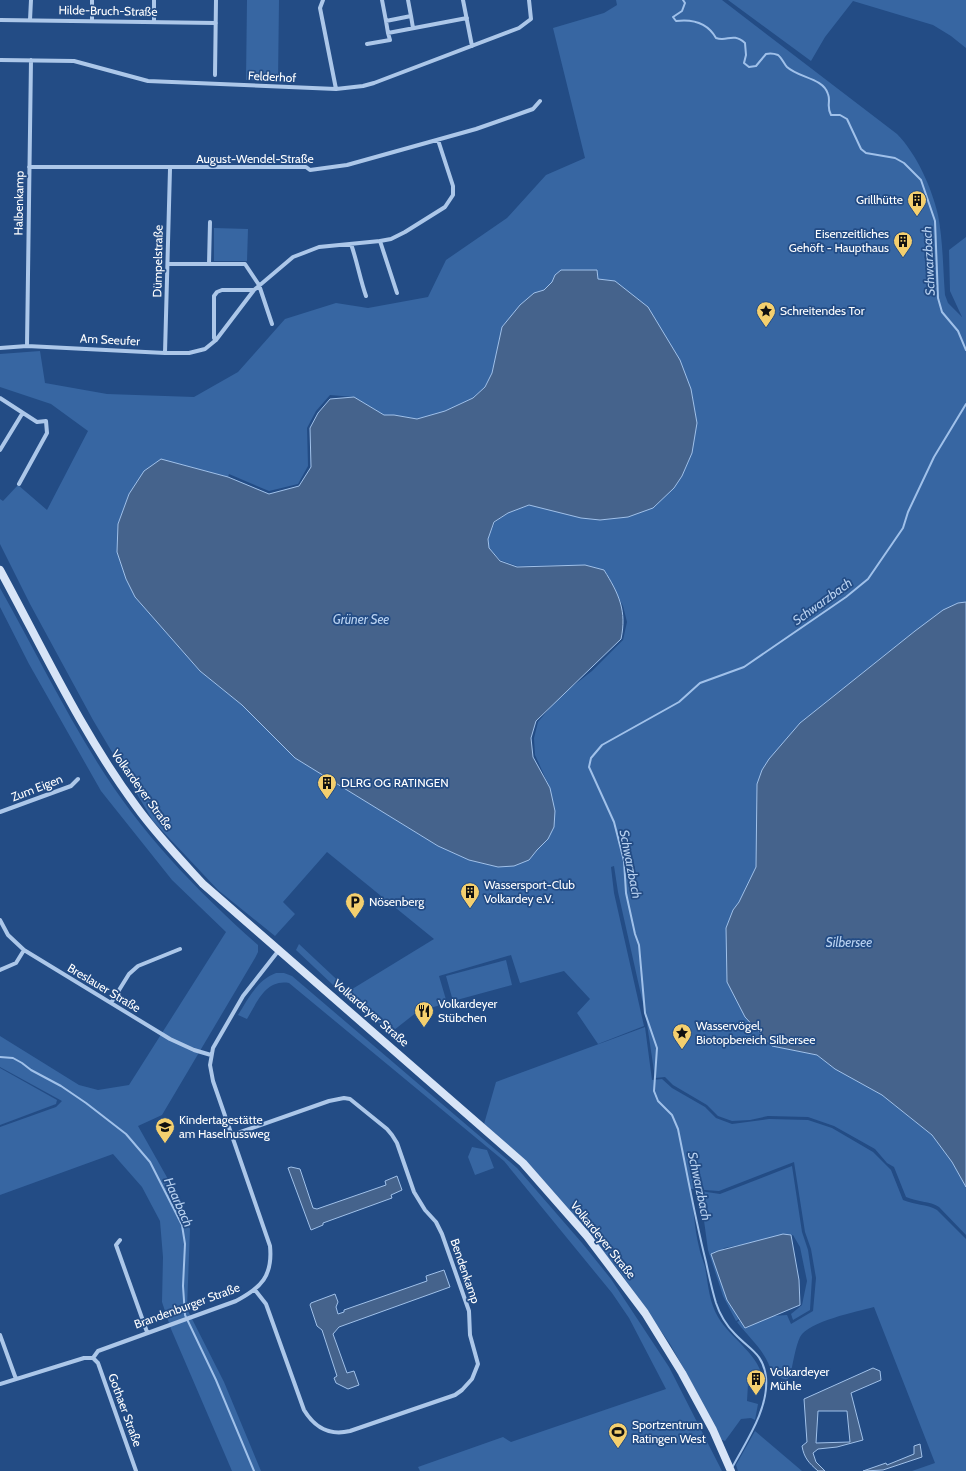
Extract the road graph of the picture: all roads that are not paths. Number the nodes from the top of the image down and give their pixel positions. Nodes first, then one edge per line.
1 (31, 0) edge
2 (92, 0) edge
3 (154, 0) edge
4 (216, 0) edge
5 (323, 0) edge
6 (382, 0) edge
7 (408, 0) edge
8 (463, 0) edge
9 (530, 0) edge
10 (411, 16) junction
11 (467, 18) junction
12 (0, 20) edge
13 (30, 20) junction
14 (92, 21) junction
15 (386, 21) junction
16 (154, 22) junction
17 (216, 23) junction
18 (413, 28) junction
19 (388, 33) junction
20 (367, 44) dead end
21 (472, 46) junction
22 (0, 60) edge
23 (31, 60) junction
24 (215, 75) dead end
25 (336, 89) junction
26 (540, 101) dead end
27 (438, 140) junction
28 (29, 167) junction
29 (170, 169) junction
30 (210, 222) dead end
31 (380, 242) junction
32 (351, 244) junction
33 (168, 264) junction
34 (209, 264) junction
35 (259, 286) junction
36 (254, 290) junction
37 (397, 293) dead end
38 (366, 296) dead end
39 (272, 324) dead end
40 (216, 340) junction
41 (27, 346) junction
42 (0, 348) edge
43 (166, 353) junction
44 (0, 398) edge
45 (22, 414) junction
46 (0, 450) edge
47 (19, 484) dead end
48 (0, 570) edge
49 (78, 779) dead end
50 (0, 812) edge
51 (0, 920) edge
52 (180, 949) dead end
53 (24, 950) junction
54 (279, 950) junction
55 (0, 970) edge
56 (111, 1003) junction
57 (211, 1055) junction
58 (232, 1135) junction
59 (120, 1240) dead end
60 (255, 1290) junction
61 (147, 1332) junction
62 (0, 1335) edge
63 (93, 1358) junction
64 (16, 1379) junction
65 (0, 1384) edge
66 (136, 1471) edge
67 (731, 1471) edge

1 - 13 street
2 - 14 street
3 - 16 street
4 - 17 street
5 - 25 street
6 - 15 street
7 - 10 street
8 - 11 street
9 - 21 street, Felderhof
10 - 15 street
10 - 18 street
11 - 18 street
11 - 21 street
12 - 13 street, Hilde-Bruch-Straße
13 - 14 street, Hilde-Bruch-Straße
14 - 16 street, Hilde-Bruch-Straße
15 - 19 street
16 - 17 street, Hilde-Bruch-Straße
17 - 24 street
18 - 19 street
19 - 20 street
21 - 25 street, Felderhof
22 - 23 street, Felderhof
23 - 25 street, Felderhof
23 - 28 street, Halbenkamp
26 - 27 street, August-Wendel-Straße
27 - 29 street, August-Wendel-Straße
27 - 31 street, Am Seeufer
28 - 29 street, August-Wendel-Straße
28 - 41 street, Halbenkamp
29 - 33 street, Dümpelstraße
30 - 34 street
31 - 32 street, Am Seeufer
31 - 37 street
32 - 35 street, Am Seeufer
32 - 38 street
33 - 34 street
33 - 43 street, Dümpelstraße
34 - 35 street
35 - 36 street, Am Seeufer
35 - 39 street
36 - 40 street, Am Seeufer
36 - 40 street
40 - 43 street, Am Seeufer
41 - 42 street, Am Seeufer
41 - 43 street, Am Seeufer
44 - 45 street
45 - 46 street
45 - 47 street
48 - 54 main road, Volkardeyer Straße
49 - 50 street, Zum Eigen
51 - 53 street, Breslauer Straße
52 - 56 street
53 - 55 street
53 - 56 street, Breslauer Straße
54 - 57 street, Brandenburger Straße
54 - 67 main road, Volkardeyer Straße
56 - 57 street, Breslauer Straße
57 - 58 street, Brandenburger Straße
58 - 60 street, Brandenburger Straße
58 - 60 street, Bendenkamp
59 - 61 street
60 - 61 street, Brandenburger Straße
61 - 63 street, Brandenburger Straße
62 - 64 street
63 - 64 street, Brandenburger Straße
63 - 66 street, Gothaer Straße
64 - 65 street, Brandenburger Straße

